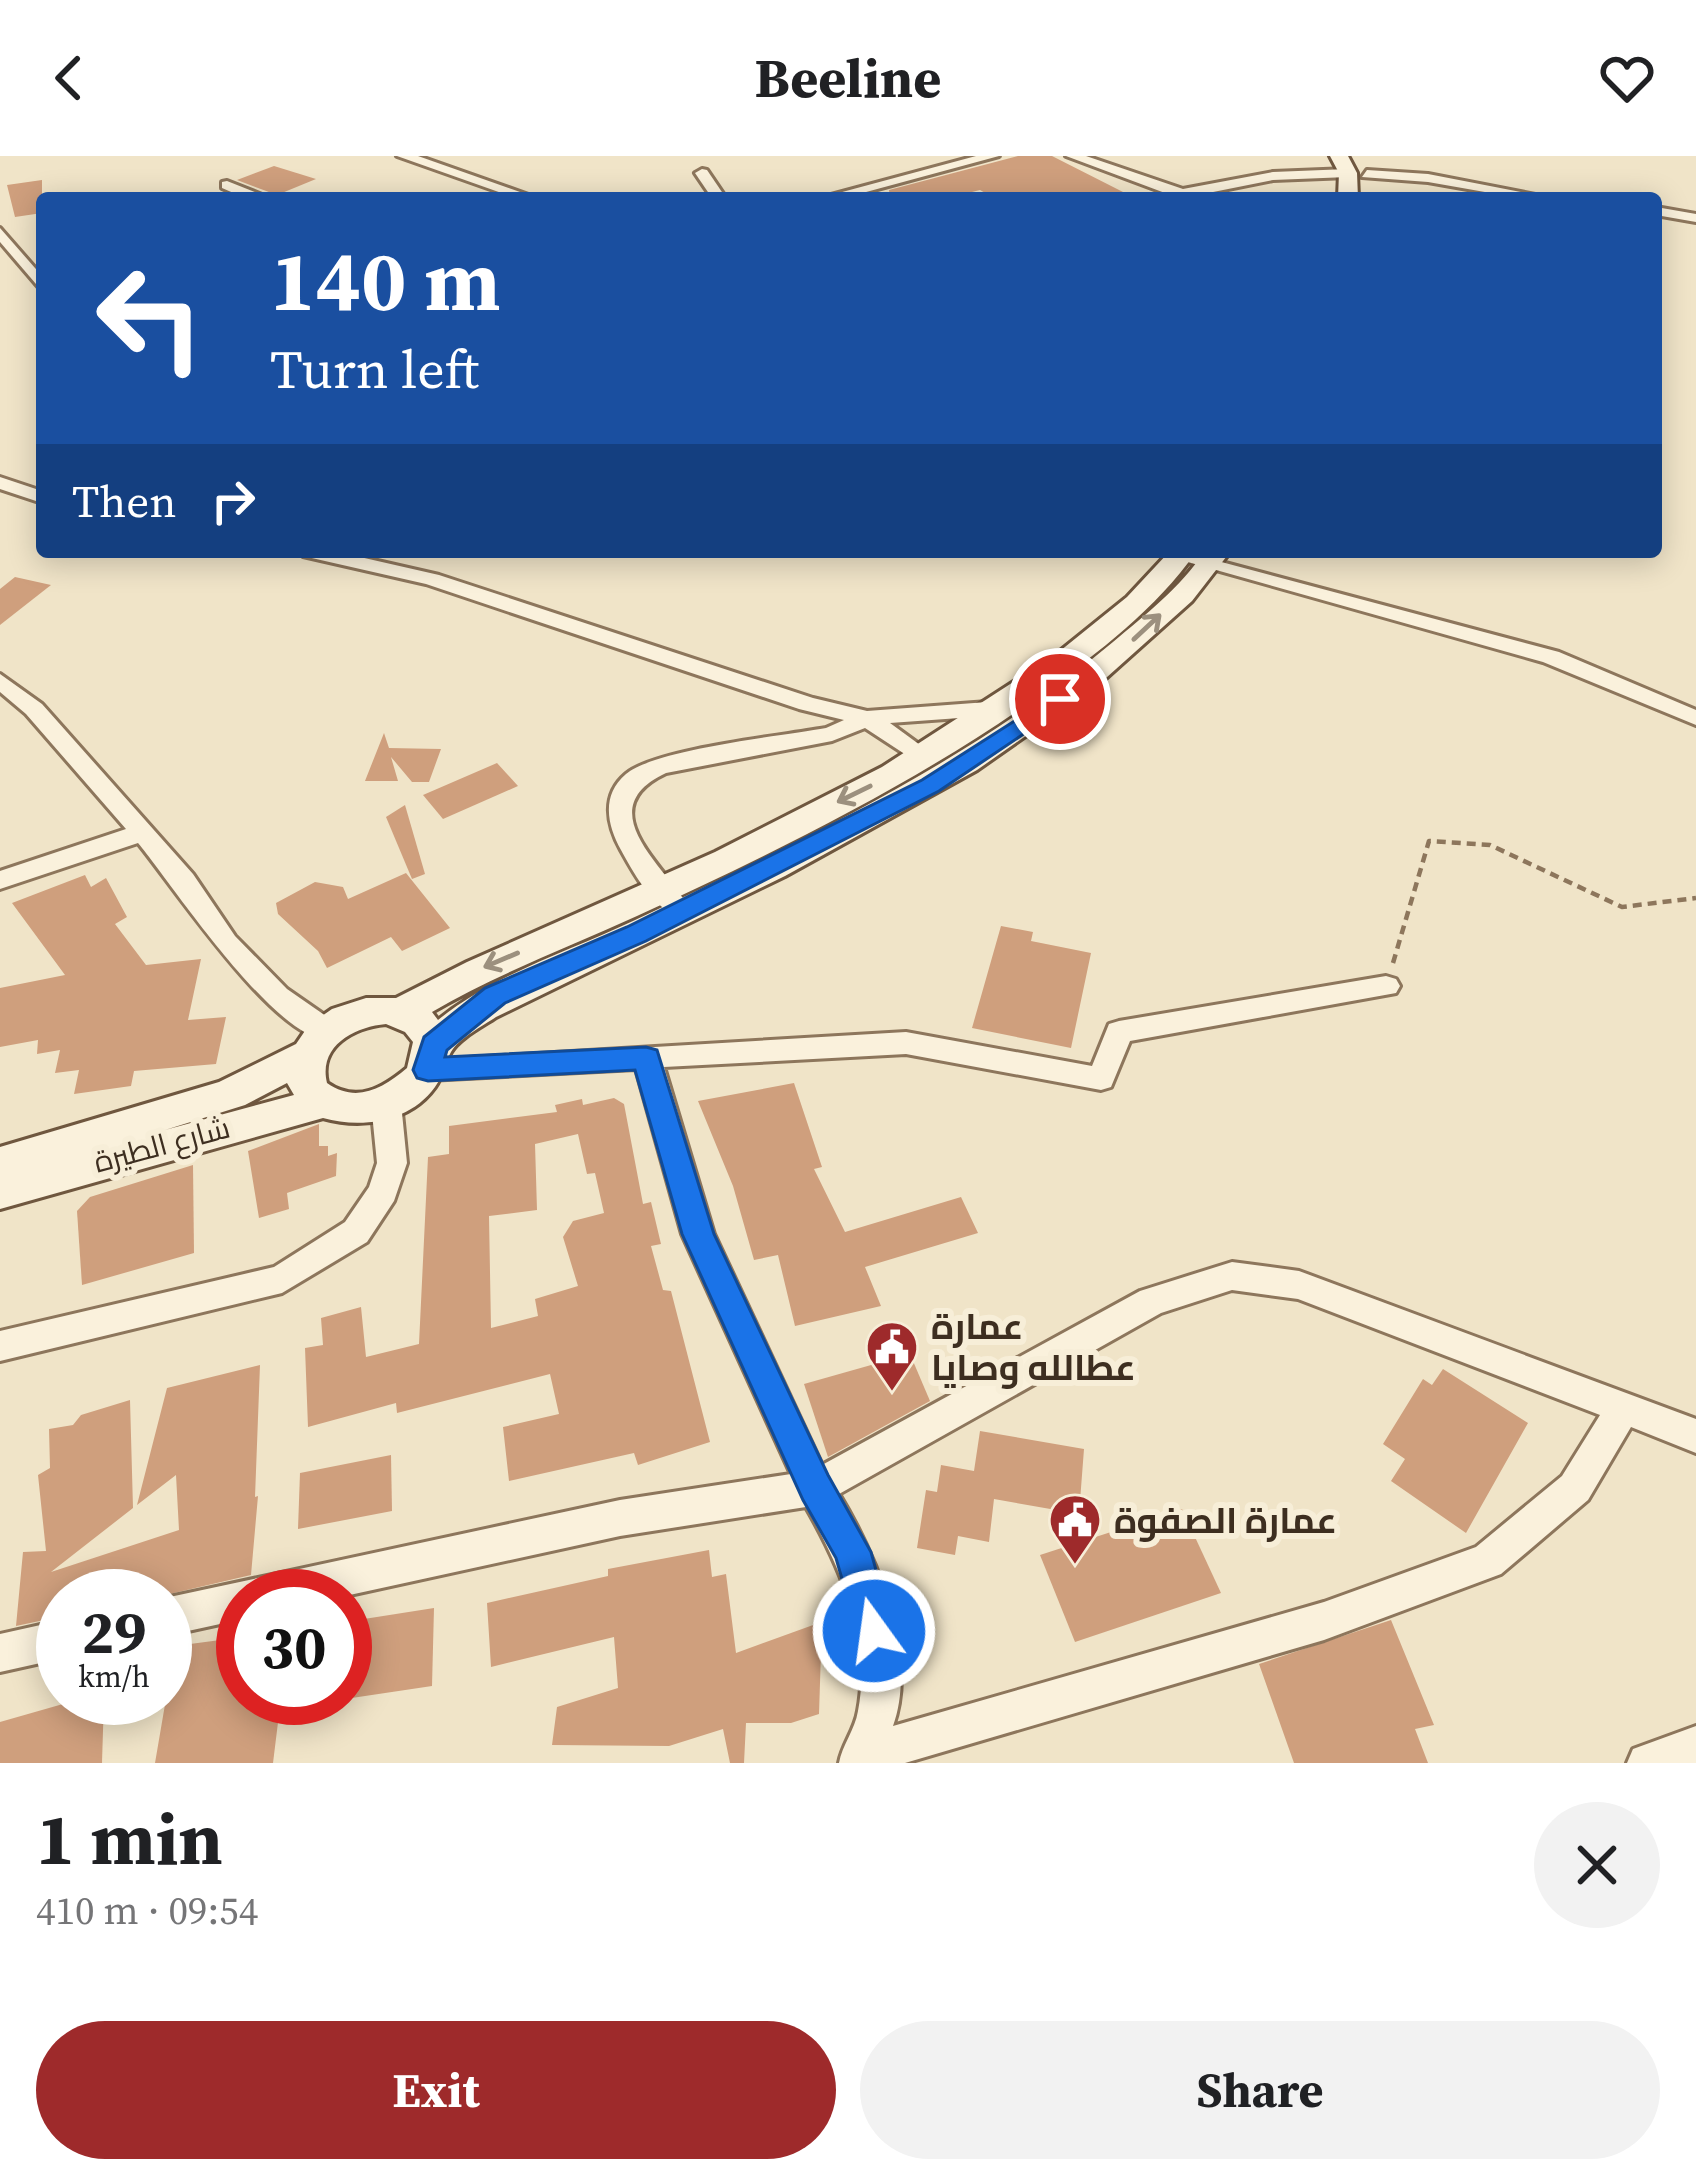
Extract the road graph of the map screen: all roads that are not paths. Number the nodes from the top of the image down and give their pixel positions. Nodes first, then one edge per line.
1 (404, 156) edge
2 (992, 156) edge
3 (1072, 156) edge
4 (1353, 165) edge
5 (702, 173) dead end
6 (227, 185) dead end
7 (243, 192) edge
8 (512, 192) edge
9 (715, 192) edge
10 (851, 192) edge
11 (1175, 192) edge
12 (1198, 192) edge
13 (1368, 192) edge
14 (1509, 192) edge
15 (1662, 212) edge
16 (1696, 218) edge
17 (0, 232) edge
18 (36, 278) edge
19 (0, 483) edge
20 (36, 495) edge
21 (337, 558) edge
22 (1196, 558) edge
23 (1196, 558) edge
24 (1201, 558) edge
25 (4, 688) edge
26 (1005, 707) junction
27 (868, 718) junction
28 (1696, 718) edge
29 (923, 758) junction
30 (142, 832) junction
31 (0, 880) edge
32 (671, 900) junction
33 (1386, 986) road end
34 (401, 1013) junction
35 (317, 1043) junction
36 (431, 1057) junction
37 (646, 1058) junction
38 (324, 1102) junction
39 (386, 1103) junction
40 (0, 1164) edge
41 (0, 1192) edge
42 (0, 1346) edge
43 (1623, 1409) junction
44 (1696, 1436) edge
45 (815, 1488) junction
46 (372, 1572) edge
47 (36, 1646) edge
48 (0, 1653) edge
49 (1696, 1746) edge
50 (860, 1760) edge
51 (1647, 1763) edge

1 - 8 street
2 - 10 street
3 - 11 street
4 - 12 street
4 - 13 main road
4 - 14 street
5 - 9 street
6 - 7 street
15 - 16 street
17 - 18 street
19 - 20 street
21 - 27 street
22 - 26 main road
32 -> 23 main road
24 - 28 street
25 - 30 street
26 - 27 street
26 - 29 main road
27 - 29 street
27 - 32 street
29 -> 32 main road
30 - 31 street
30 - 35 street
32 -> 34 main road
32 - 36 main road
33 - 37 street
34 - 35 main road
34 - 36 main road
35 - 38 main road
35 - 40 main road, شارع الطيرة
36 - 37 street
36 - 39 main road
37 - 45 street
38 - 39 main road
38 - 41 main road, شارع الطيرة
39 - 42 street
43 - 44 street
43 - 45 street
43 - 50 street
45 - 46 street
45 - 50 street
47 - 48 street
49 - 51 street

